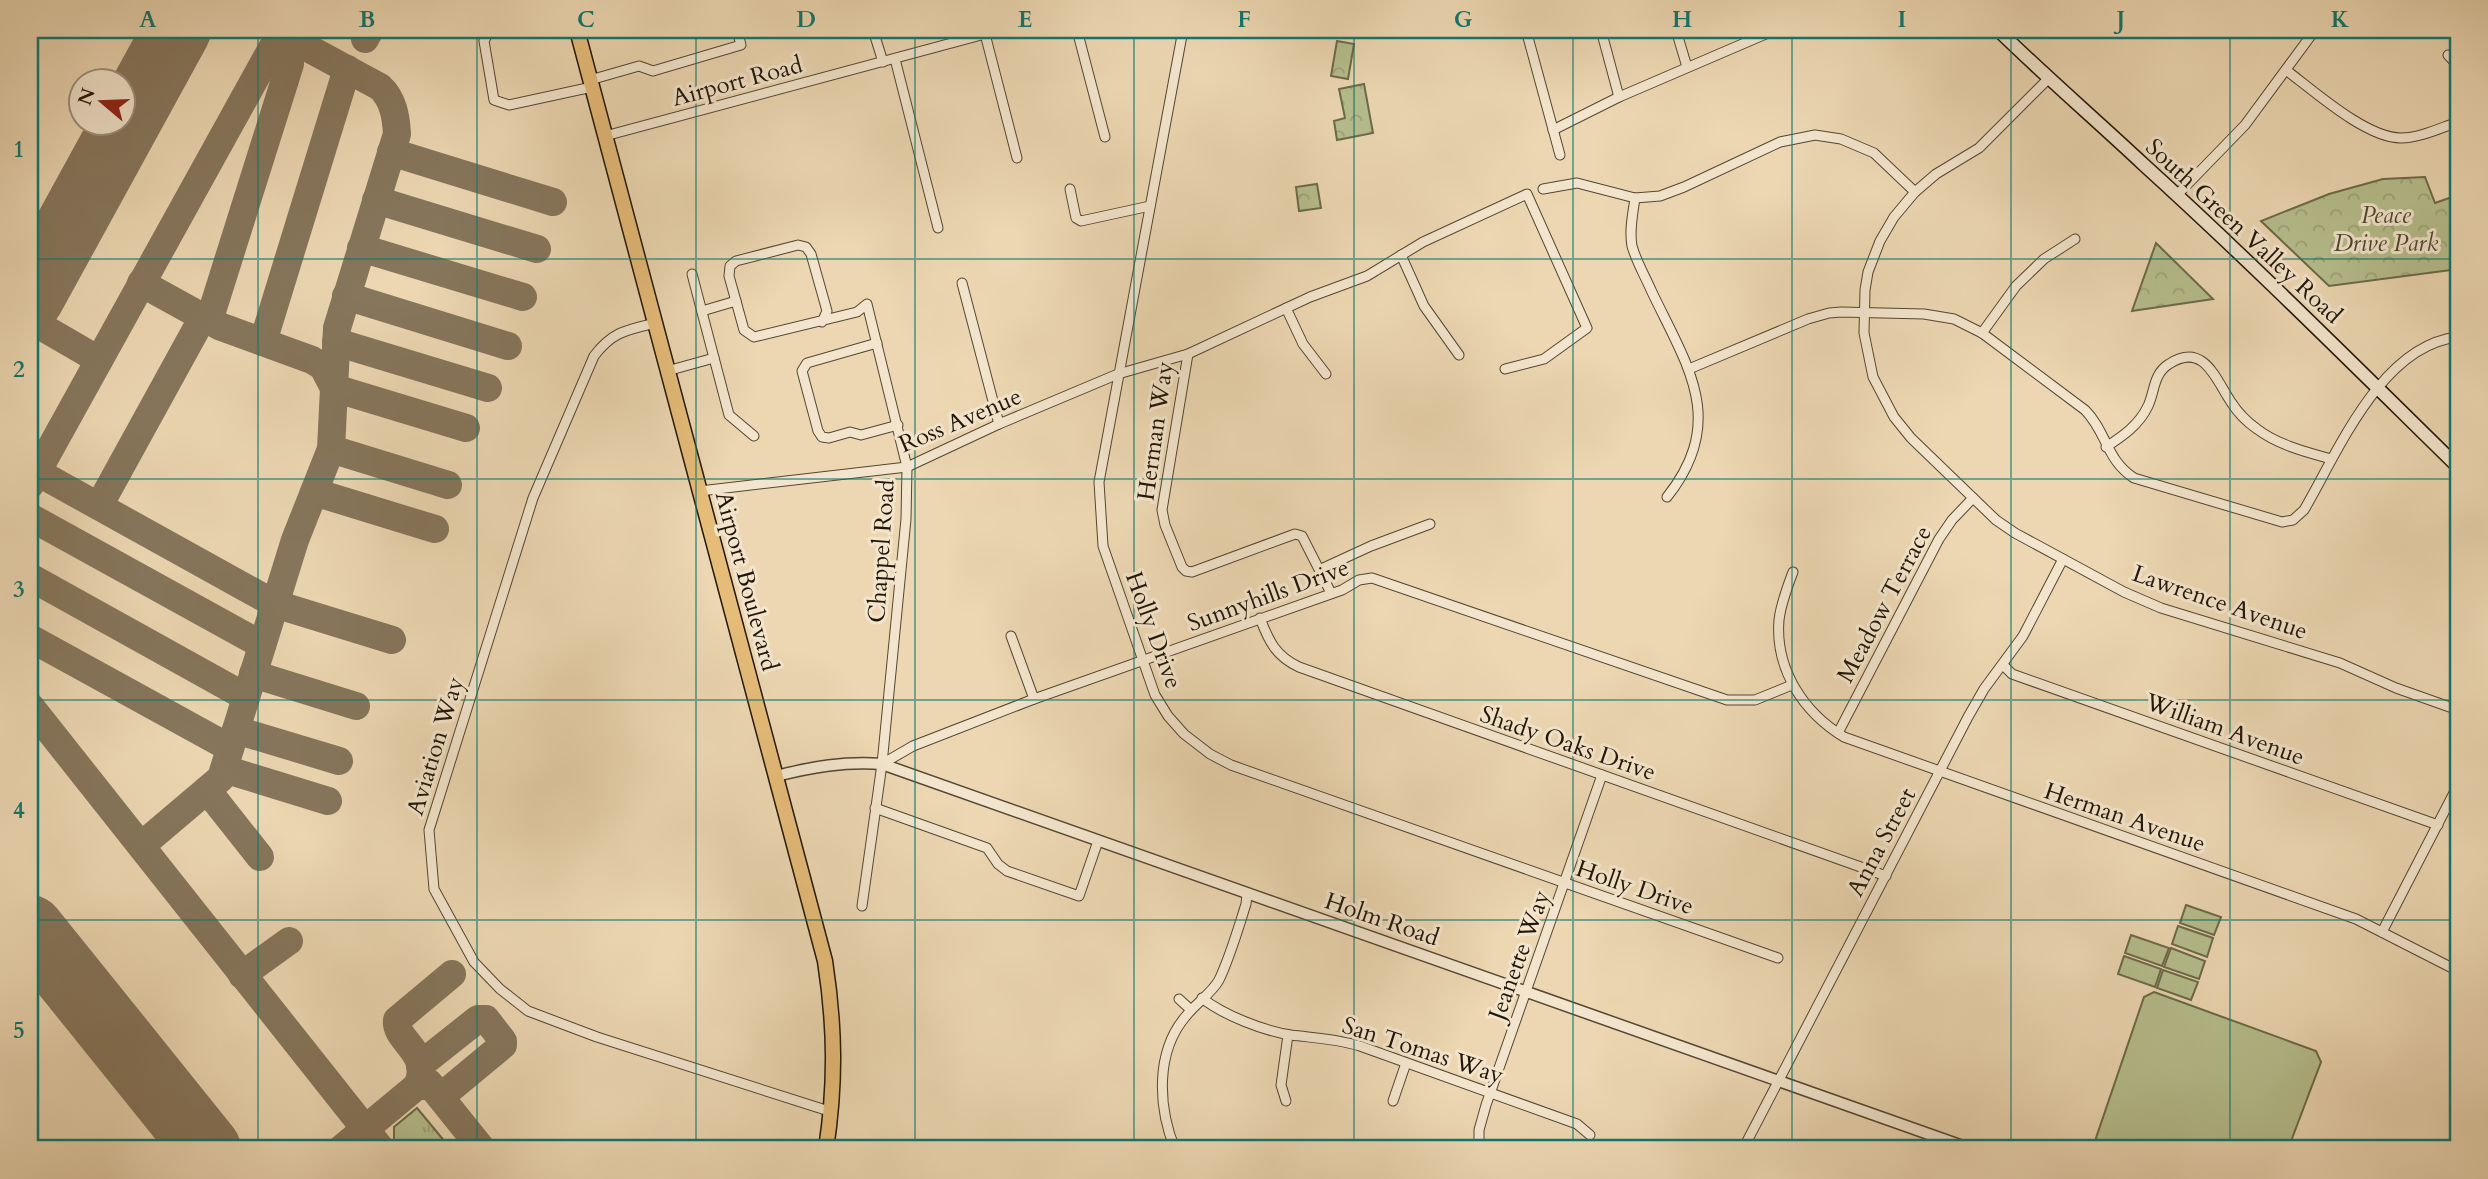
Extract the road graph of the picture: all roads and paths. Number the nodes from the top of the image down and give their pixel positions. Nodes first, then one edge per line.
1 (490, 30) edge
2 (577, 30) edge
3 (737, 30) edge
4 (873, 30) edge
5 (1000, 30) edge
6 (1077, 30) edge
7 (1183, 30) edge
8 (1527, 30) edge
9 (1601, 30) edge
10 (1676, 30) edge
11 (1775, 30) edge
12 (1998, 30) edge
13 (2315, 30) edge
14 (985, 34) junction
15 (1751, 34) edge
16 (2448, 55) dead end
17 (895, 59) junction
18 (883, 62) junction
19 (2458, 66) edge
20 (1686, 67) junction
21 (2286, 70) junction
22 (2048, 79) junction
23 (591, 84) junction
24 (1619, 97) junction
25 (2458, 122) edge
26 (1553, 130) junction
27 (605, 136) junction
28 (1105, 137) dead end
29 (1560, 155) dead end
30 (1017, 158) dead end
31 (1070, 189) dead end
32 (1543, 189) dead end
33 (1915, 192) junction
34 (2176, 196) junction
35 (1635, 198) junction
36 (1150, 206) junction
37 (938, 228) dead end
38 (2075, 239) dead end
39 (1401, 255) junction
40 (692, 274) dead end
41 (962, 283) dead end
42 (736, 301) junction
43 (1286, 308) junction
44 (702, 312) junction
45 (1864, 314) junction
46 (822, 322) junction
47 (655, 323) junction
48 (1982, 333) junction
49 (2458, 337) edge
50 (877, 343) junction
51 (1188, 354) junction
52 (1459, 355) dead end
53 (714, 358) junction
54 (1144, 368) joint
55 (1505, 369) dead end
56 (1689, 369) junction
57 (667, 370) junction
58 (1118, 374) junction
59 (1326, 374) dead end
60 (2378, 389) junction
61 (999, 424) junction
62 (898, 425) junction
63 (754, 436) dead end
64 (2106, 447) junction
65 (2331, 459) junction
66 (907, 467) junction
67 (2458, 467) edge
68 (700, 491) junction
69 (1667, 497) dead end
70 (1973, 498) junction
71 (1430, 524) dead end
72 (2063, 559) junction
73 (1321, 569) junction
74 (1793, 572) dead end
75 (1331, 593) junction
76 (1260, 618) junction
77 (1010, 636) dead end
78 (1142, 661) junction
79 (2003, 665) junction
80 (1792, 685) junction
81 (1034, 699) junction
82 (2458, 710) edge
83 (1838, 733) junction
84 (882, 764) junction
85 (1940, 771) junction
86 (1602, 775) junction
87 (776, 776) junction
88 (2458, 785) edge
89 (875, 808) junction
90 (2438, 825) junction
91 (1098, 841) junction
92 (1886, 876) junction
93 (1565, 883) junction
94 (1247, 894) junction
95 (863, 906) dead end
96 (2382, 932) junction
97 (1778, 958) dead end
98 (2458, 971) edge
99 (1526, 992) junction
100 (1202, 998) junction
101 (1179, 999) dead end
102 (1191, 1010) junction
103 (1288, 1035) junction
104 (1406, 1063) junction
105 (1777, 1081) junction
106 (1490, 1092) junction
107 (1286, 1101) dead end
108 (1393, 1101) dead end
109 (832, 1112) junction
110 (1590, 1135) dead end
111 (826, 1149) edge
112 (1175, 1149) edge
113 (1479, 1149) edge
114 (1743, 1149) edge
115 (1971, 1149) edge

1 - 23 street
2 - 23 main road, Airport Boulevard
3 - 23 street
4 - 18 street
5 - 14 street, Airport Road
6 - 28 street
7 - 36 street, Holly Drive
8 - 26 street
9 - 24 street
10 - 20 street
11 - 15 street
12 - 22 main road, South Green Valley Road
13 - 21 street
14 - 17 street, Airport Road
14 - 30 street
15 - 20 street
16 - 19 street
17 - 18 street, Airport Road
17 - 37 street
18 - 27 street, Airport Road
20 - 24 street
21 - 25 street
21 - 34 street
22 - 33 street, Lawrence Avenue
22 - 34 main road, South Green Valley Road
23 - 27 main road, Airport Boulevard
24 - 26 street
26 - 29 street
27 - 47 main road, Airport Boulevard
31 - 36 street
32 - 35 street
33 - 35 street
33 - 45 street, Lawrence Avenue
34 - 60 main road, South Green Valley Road
35 - 56 street
36 - 58 street, Holly Drive
38 - 48 street
39 - 43 street
39 - 52 street
39 - 55 street
40 - 44 street
41 - 61 street
42 - 44 street
42 - 46 street
42 - 46 street
43 - 51 street
43 - 59 street
44 - 53 street
45 - 48 street
45 - 56 street
45 - 70 street, Lawrence Avenue
46 - 50 street, Chappel Road
47 - 57 main road, Airport Boulevard
47 - 109 street, Aviation Way
48 - 64 street
49 - 60 street
50 - 62 street, Chappel Road
50 - 62 street
51 - 54 street, Herman Way
51 - 73 street, Herman Way
53 - 57 street
53 - 63 street
54 - 58 street, Ross Avenue
56 - 69 street
57 - 68 main road, Airport Boulevard
58 - 61 street, Ross Avenue
58 - 78 street, Holly Drive
60 - 65 street
60 - 67 main road, South Green Valley Road
61 - 66 street, Ross Avenue
62 - 66 street, Chappel Road
64 - 65 street
64 - 65 street
66 - 68 street, Ross Avenue
66 - 84 street, Chappel Road
68 - 87 main road, Airport Boulevard
70 - 72 street, Lawrence Avenue
70 - 83 street, Meadow Terrace
71 - 73 street
72 - 79 street, Anna Street
72 - 82 street, Lawrence Avenue
73 - 75 street, Herman Way
74 - 80 street
75 - 76 street, Sunnyhills Drive
75 - 80 street, Sunnyhills Drive
76 - 78 street, Sunnyhills Drive
76 - 86 street, Shady Oaks Drive
77 - 81 street
78 - 81 street, Sunnyhills Drive
78 - 93 street, Holly Drive
79 - 85 street, Anna Street
79 - 90 street, William Avenue
80 - 83 street, Herman Avenue
81 - 84 street, Sunnyhills Drive
83 - 85 street, Herman Avenue
84 - 87 street, Holm Road
84 - 89 street, Chappel Road
84 - 91 street, Holm Road
85 - 92 street, Anna Street
85 - 96 street, Herman Avenue
86 - 92 street, Shady Oaks Drive
86 - 93 street, Jeanette Way
87 - 109 main road, Airport Boulevard
88 - 90 street
89 - 91 street
89 - 95 street, Chappel Road
90 - 96 street
91 - 94 street, Holm Road
92 - 105 street, Anna Street
93 - 97 street, Holly Drive
93 - 99 street, Jeanette Way
94 - 99 street, Holm Road
94 - 100 street
96 - 98 street, Herman Avenue
99 - 105 street, Holm Road
99 - 106 street, Jeanette Way
100 - 102 street
100 - 103 street, San Tomas Way
101 - 102 street
102 - 112 street
103 - 104 street, San Tomas Way
103 - 107 street
104 - 106 street, San Tomas Way
104 - 108 street
105 - 114 street, Anna Street
105 - 115 street, Holm Road
106 - 110 street, San Tomas Way
106 - 113 street, Jeanette Way
109 - 111 main road, Airport Boulevard

